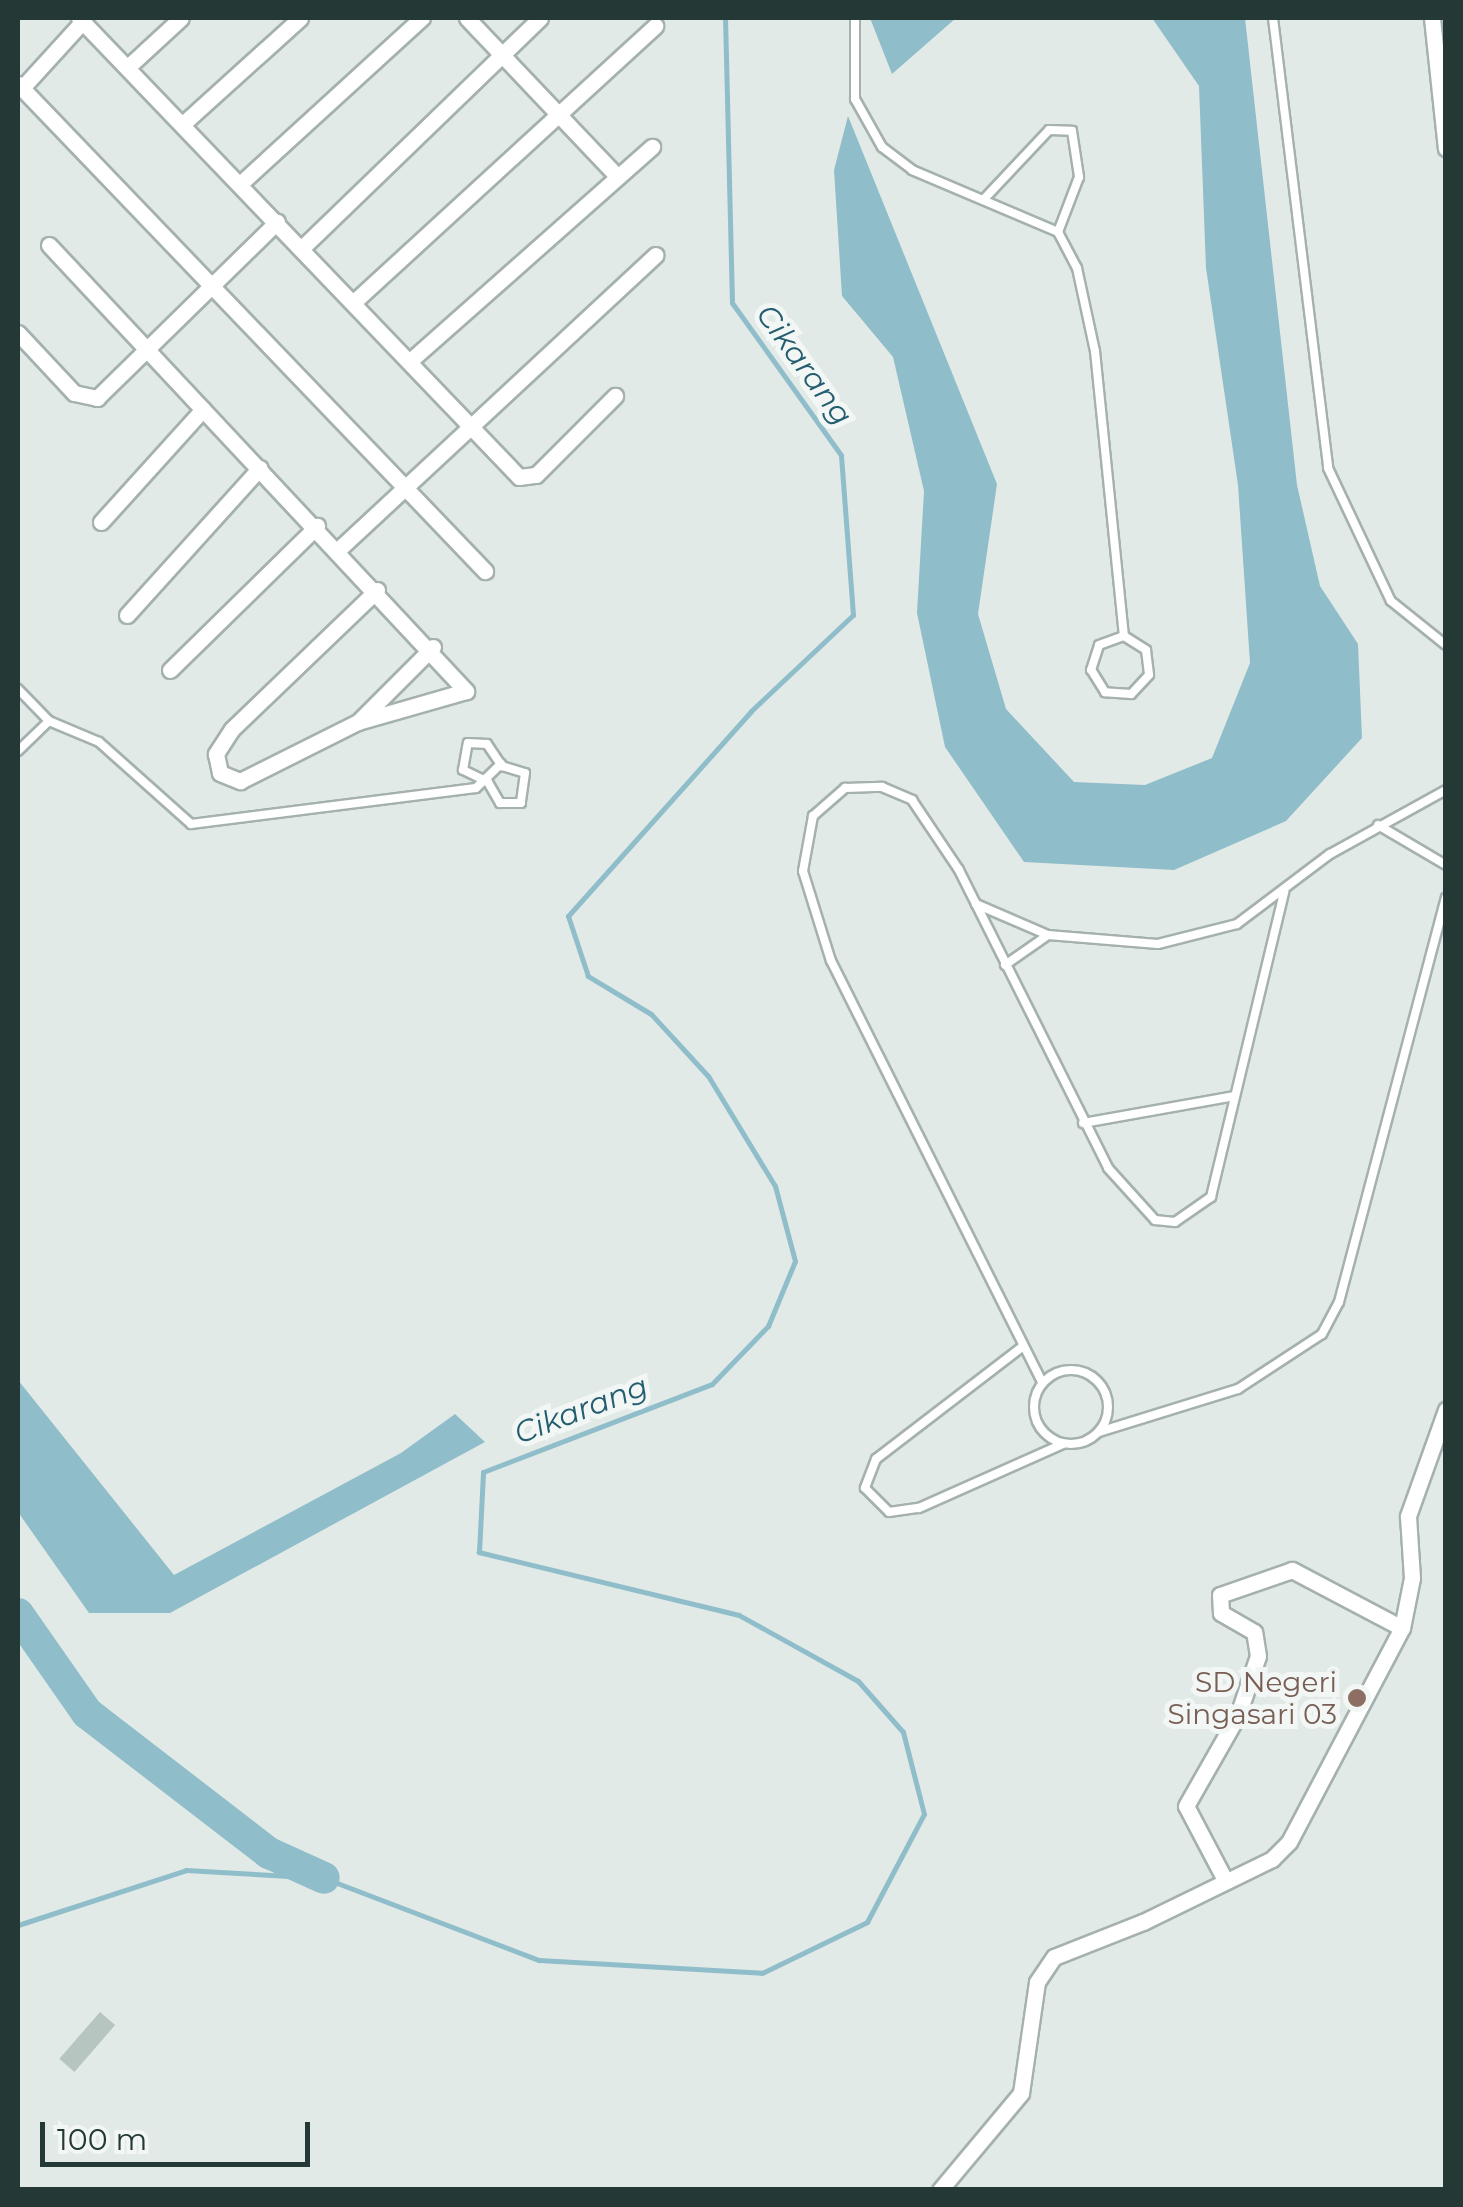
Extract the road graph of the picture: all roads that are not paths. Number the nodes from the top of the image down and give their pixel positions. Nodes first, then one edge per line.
1 (181, 18) edge
2 (300, 18) edge
3 (422, 18) edge
4 (466, 18) edge
5 (540, 18) edge
6 (855, 18) edge
7 (1273, 18) edge
8 (1432, 18) edge
9 (81, 19) edge
10 (656, 26) dead end
11 (501, 56) junction
12 (130, 65) junction
13 (20, 86) edge
14 (558, 115) junction
15 (185, 122) junction
16 (652, 147) dead end
17 (1446, 148) edge
18 (618, 176) junction
19 (242, 183) junction
20 (985, 198) junction
21 (278, 222) junction
22 (1058, 232) junction
23 (49, 245) dead end
24 (304, 246) junction
25 (654, 255) dead end
26 (211, 285) junction
27 (356, 300) junction
28 (18, 333) edge
29 (147, 346) junction
30 (411, 360) junction
31 (615, 396) dead end
32 (203, 408) junction
33 (468, 422) junction
34 (260, 468) junction
35 (403, 486) junction
36 (102, 522) dead end
37 (317, 526) junction
38 (339, 549) junction
39 (485, 572) dead end
40 (378, 590) junction
41 (126, 616) dead end
42 (1124, 636) junction
43 (1446, 645) edge
44 (433, 647) junction
45 (170, 670) dead end
46 (18, 689) edge
47 (49, 721) junction
48 (358, 722) junction
49 (18, 751) edge
50 (501, 764) junction
51 (488, 782) junction
52 (1446, 790) edge
53 (1378, 825) junction
54 (1446, 865) edge
55 (1284, 892) junction
56 (1446, 898) edge
57 (976, 904) junction
58 (1048, 935) junction
59 (1005, 964) junction
60 (1234, 1096) junction
61 (1083, 1124) junction
62 (1022, 1347) junction
63 (1042, 1382) junction
64 (1446, 1410) edge
65 (1099, 1432) junction
66 (1064, 1444) junction
67 (1402, 1628) junction
68 (1224, 1878) junction
69 (940, 2190) edge

1 - 12 street
2 - 15 street
3 - 19 street
4 - 11 street
5 - 11 street
6 - 20 lane
7 - 43 lane
8 - 17 street
9 - 12 street
9 - 13 street
10 - 14 street
11 - 14 street
11 - 24 street
12 - 15 street
13 - 26 street
14 - 18 street
14 - 27 street
15 - 19 street
16 - 18 street
18 - 30 street
19 - 21 street
20 - 22 lane
20 - 22 lane
21 - 24 street
21 - 26 street
22 - 42 lane
23 - 29 street
24 - 27 street
25 - 33 street
26 - 29 street
26 - 35 street
27 - 30 street
28 - 29 street
29 - 32 street
30 - 33 street
31 - 33 street
32 - 34 street
32 - 36 street
33 - 35 street
34 - 37 street
34 - 41 street
35 - 38 street
35 - 39 street
37 - 38 street
37 - 45 street
38 - 40 street
40 - 44 street
40 - 48 street
42 - 42 lane
44 - 48 street
44 - 48 street
46 - 47 lane
47 - 49 lane
47 - 51 lane
50 - 51 lane
50 - 51 lane
50 - 51 lane
52 - 53 lane
53 - 54 lane
53 - 55 lane
55 - 58 lane
55 - 60 lane
56 - 65 lane
57 - 58 lane
57 - 59 lane
57 - 62 lane
58 - 59 lane
59 - 61 lane
60 - 61 lane
60 - 61 lane
62 - 63 lane
62 - 66 lane
63 - 65 lane
63 - 66 lane
64 - 67 street
65 - 66 lane
67 - 68 street
67 - 68 street
68 - 69 street

